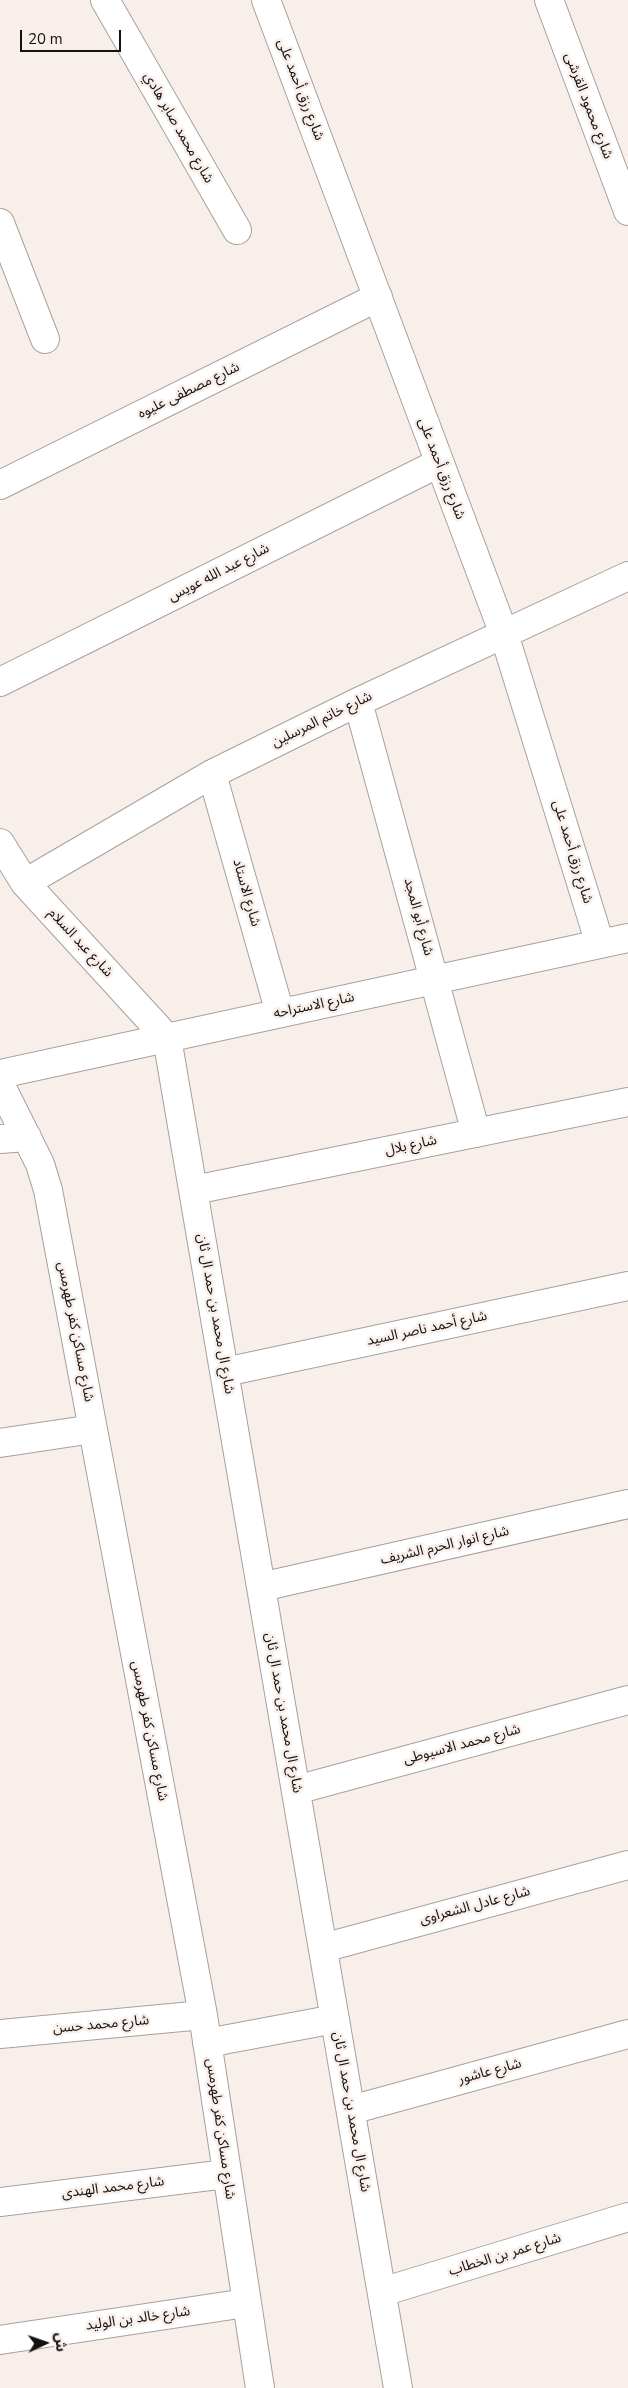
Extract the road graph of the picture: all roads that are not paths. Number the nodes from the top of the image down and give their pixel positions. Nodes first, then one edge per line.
1 (105, 0) edge
2 (266, 0) edge
3 (549, 0) edge
4 (628, 211) edge
5 (0, 223) edge
6 (236, 230) dead end
7 (378, 297) junction
8 (45, 339) dead end
9 (439, 463) junction
10 (0, 485) edge
11 (628, 576) edge
12 (504, 634) junction
13 (0, 682) edge
14 (358, 702) junction
15 (212, 774) junction
16 (0, 843) edge
17 (25, 883) junction
18 (628, 938) edge
19 (600, 944) junction
20 (435, 980) junction
21 (280, 1013) junction
22 (167, 1038) junction
23 (0, 1074) edge
24 (0, 1084) edge
25 (628, 1102) edge
26 (476, 1133) junction
27 (27, 1137) junction
28 (0, 1139) edge
29 (194, 1190) junction
30 (628, 1286) edge
31 (225, 1372) junction
32 (93, 1429) junction
33 (0, 1443) edge
34 (628, 1504) edge
35 (261, 1587) junction
36 (628, 1700) edge
37 (296, 1790) junction
38 (628, 1865) edge
39 (323, 1948) junction
40 (203, 2016) junction
41 (335, 2019) junction
42 (0, 2034) edge
43 (628, 2034) edge
44 (207, 2044) junction
45 (351, 2110) junction
46 (226, 2174) junction
47 (0, 2202) edge
48 (628, 2218) edge
49 (382, 2292) junction
50 (246, 2303) junction
51 (0, 2340) edge
52 (260, 2388) edge
53 (398, 2388) edge

1 - 6 street, شارع محمد صابر هادي
2 - 7 street, شارع رزق أحمد على
3 - 4 street, شارع محمود القرشى
5 - 8 street
7 - 9 street, شارع رزق أحمد على
7 - 10 street, شارع مصطفى عليوه
9 - 12 street, شارع رزق أحمد على
9 - 13 street, شارع عبد الله عويس
11 - 12 street, شارع خاتم المرسلين
12 - 14 street, شارع خاتم المرسلين
12 - 19 street, شارع رزق أحمد على
14 - 15 street, شارع خاتم المرسلين
14 - 20 street, شارع أبو المجد
15 - 17 street, شارع خاتم المرسلين
15 - 21 street, شارع الاستاد
16 - 17 street, شارع عبد السلام
17 - 22 street, شارع عبد السلام
18 - 19 street, شارع الاستراحه
19 - 20 street, شارع الاستراحه
20 - 21 street, شارع الاستراحه
20 - 26 street, شارع أبو المجد
21 - 22 street, شارع الاستراحه
22 - 23 street, شارع الاستراحه
22 - 29 street, شارع ال محمد بن حمد ال ثان
24 - 27 street, شارع مساكن كفر طهرمس
25 - 26 street, شارع بلال
26 - 29 street, شارع بلال
27 - 28 street
27 - 32 street, شارع مساكن كفر طهرمس
29 - 31 street, شارع ال محمد بن حمد ال ثان
30 - 31 street, شارع أحمد ناصر السيد
31 - 35 street, شارع ال محمد بن حمد ال ثان
32 - 33 street
32 - 40 street, شارع مساكن كفر طهرمس
34 - 35 street, شارع انوار الحرم الشريف
35 - 37 street, شارع ال محمد بن حمد ال ثان
36 - 37 street, شارع محمد الاسيوطى
37 - 39 street, شارع ال محمد بن حمد ال ثان
38 - 39 street, شارع عادل الشعراوى
39 - 41 street, شارع ال محمد بن حمد ال ثان
40 - 42 street, شارع محمد حسن
40 - 44 street, شارع مساكن كفر طهرمس
41 - 44 street
41 - 45 street, شارع ال محمد بن حمد ال ثان
43 - 45 street, شارع عاشور
44 - 46 street, شارع مساكن كفر طهرمس
45 - 49 street, شارع ال محمد بن حمد ال ثان
46 - 47 street, شارع محمد الهندى
46 - 50 street, شارع مساكن كفر طهرمس
48 - 49 street, شارع عمر بن الخطاب
49 - 53 street, شارع ال محمد بن حمد ال ثان
50 - 51 street, شارع خالد بن الوليد
50 - 52 street, شارع مساكن كفر طهرمس

